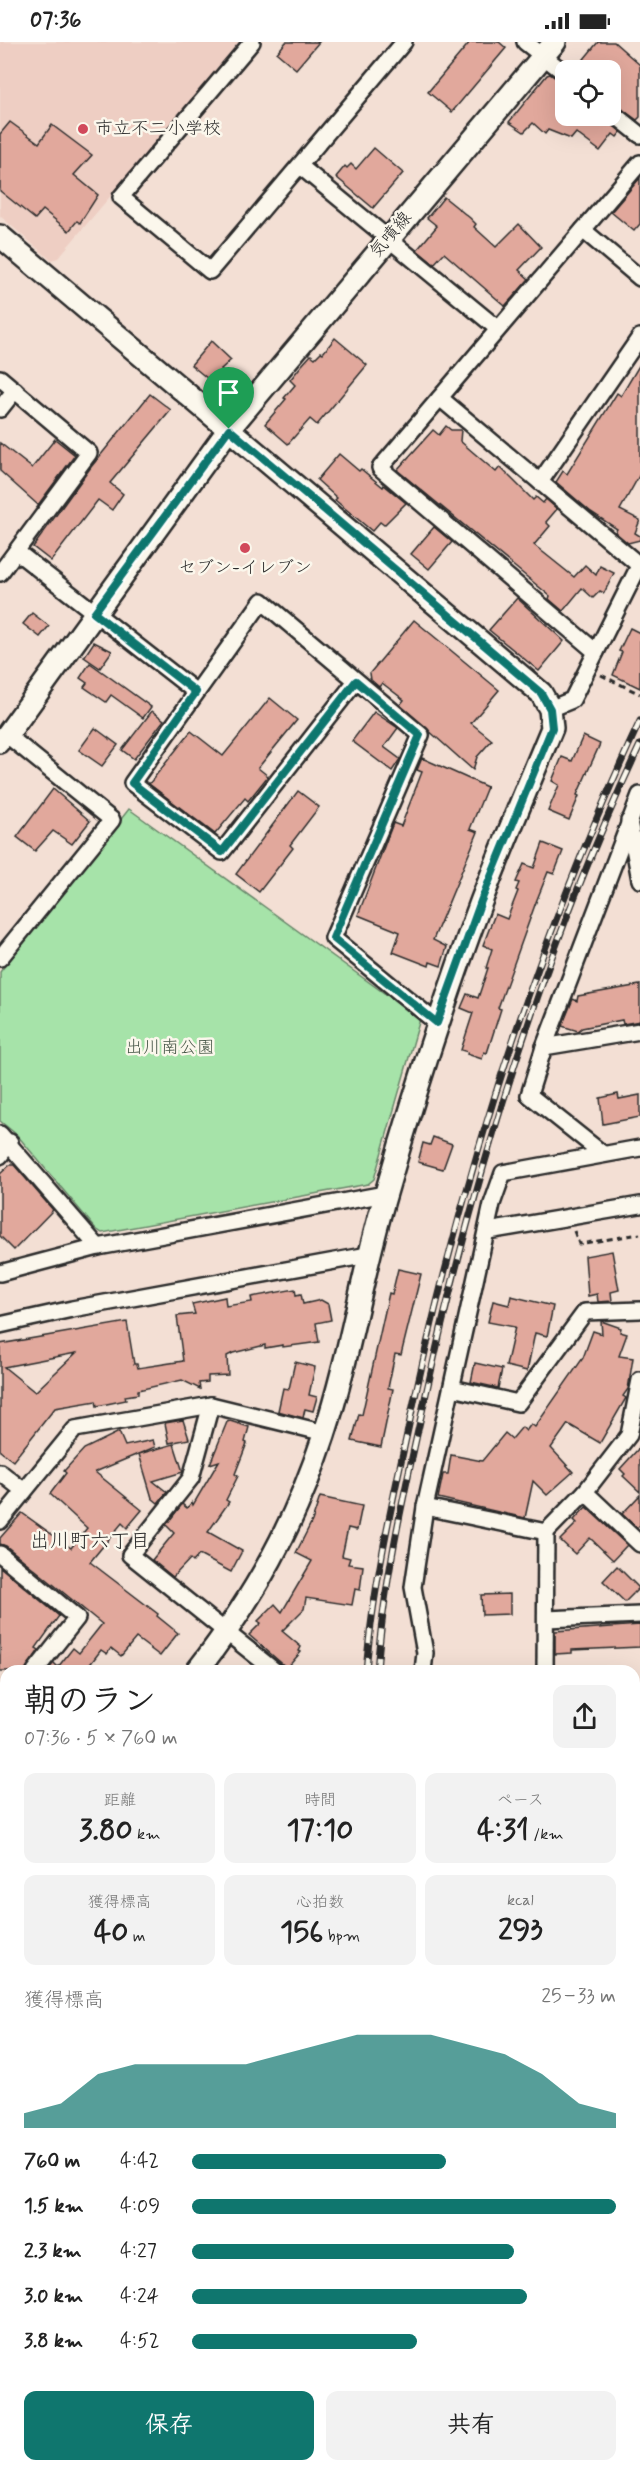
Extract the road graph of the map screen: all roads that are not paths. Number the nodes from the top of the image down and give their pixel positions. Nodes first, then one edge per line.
1 (252, 42) edge
2 (404, 42) edge
3 (525, 42) edge
4 (549, 49) edge
5 (621, 120) edge
6 (640, 135) edge
7 (640, 163) edge
8 (300, 166) junction
9 (583, 230) junction
10 (0, 236) edge
11 (388, 238) junction
12 (640, 278) edge
13 (498, 330) junction
14 (640, 337) edge
15 (0, 378) edge
16 (15, 390) junction
17 (440, 398) junction
18 (0, 409) edge
19 (229, 429) junction
20 (540, 482) junction
21 (17, 552) junction
22 (640, 564) edge
23 (0, 573) edge
24 (94, 613) junction
25 (596, 652) junction
26 (356, 681) junction
27 (196, 692) junction
28 (550, 709) junction
29 (4, 740) edge
30 (640, 795) edge
31 (629, 821) junction
32 (640, 879) edge
33 (0, 958) edge
34 (437, 1023) junction
35 (640, 1031) edge
36 (544, 1047) junction
37 (5, 1138) edge
38 (640, 1148) edge
39 (603, 1154) junction
40 (0, 1156) edge
41 (385, 1194) junction
42 (640, 1205) edge
43 (488, 1231) junction
44 (98, 1247) junction
45 (368, 1255) junction
46 (0, 1274) edge
47 (640, 1310) edge
48 (0, 1325) edge
49 (640, 1380) edge
50 (452, 1388) junction
51 (211, 1405) junction
52 (325, 1433) junction
53 (635, 1440) edge
54 (0, 1472) edge
55 (24, 1491) junction
56 (585, 1492) junction
57 (425, 1507) junction
58 (0, 1521) edge
59 (546, 1532) junction
60 (640, 1544) edge
61 (0, 1554) edge
62 (640, 1615) edge
63 (546, 1619) junction
64 (226, 1633) junction
65 (40, 1665) edge
66 (201, 1665) edge
67 (267, 1665) edge
68 (424, 1665) edge
69 (545, 1665) edge

1 - 8 street
2 - 8 street
3 - 4 street
4 - 11 street, 気噴線
5 - 6 street
7 - 9 street
8 - 11 street
9 - 12 street
9 - 13 street
10 - 19 street
11 - 13 street
11 - 19 street, 気噴線
13 - 17 street
14 - 20 street
15 - 16 street
16 - 18 street
16 - 21 street
17 - 20 street
17 - 25 street
19 - 24 street, 気噴線
19 - 28 street
20 - 22 street
21 - 23 street
21 - 24 street
22 - 25 street
24 - 27 street
24 - 29 street, 気噴線
25 - 28 street
26 - 27 street
26 - 27 street
26 - 34 street
28 - 34 street
29 - 33 street
30 - 31 street
31 - 32 street
31 - 36 street
34 - 41 street
35 - 36 street
36 - 39 street
37 - 40 street
37 - 44 street
38 - 39 street
39 - 43 street
41 - 44 street
41 - 45 street
42 - 43 street
43 - 50 street
44 - 46 street
45 - 48 street
45 - 52 street
47 - 50 street
49 - 53 street
50 - 57 street
51 - 52 street
51 - 55 street
51 - 64 street
52 - 64 street
53 - 56 street
54 - 55 street
55 - 58 street
56 - 59 street
56 - 60 street
57 - 59 street
57 - 68 street
59 - 63 street
61 - 65 street
62 - 63 street
63 - 69 street
64 - 66 street
64 - 67 street

